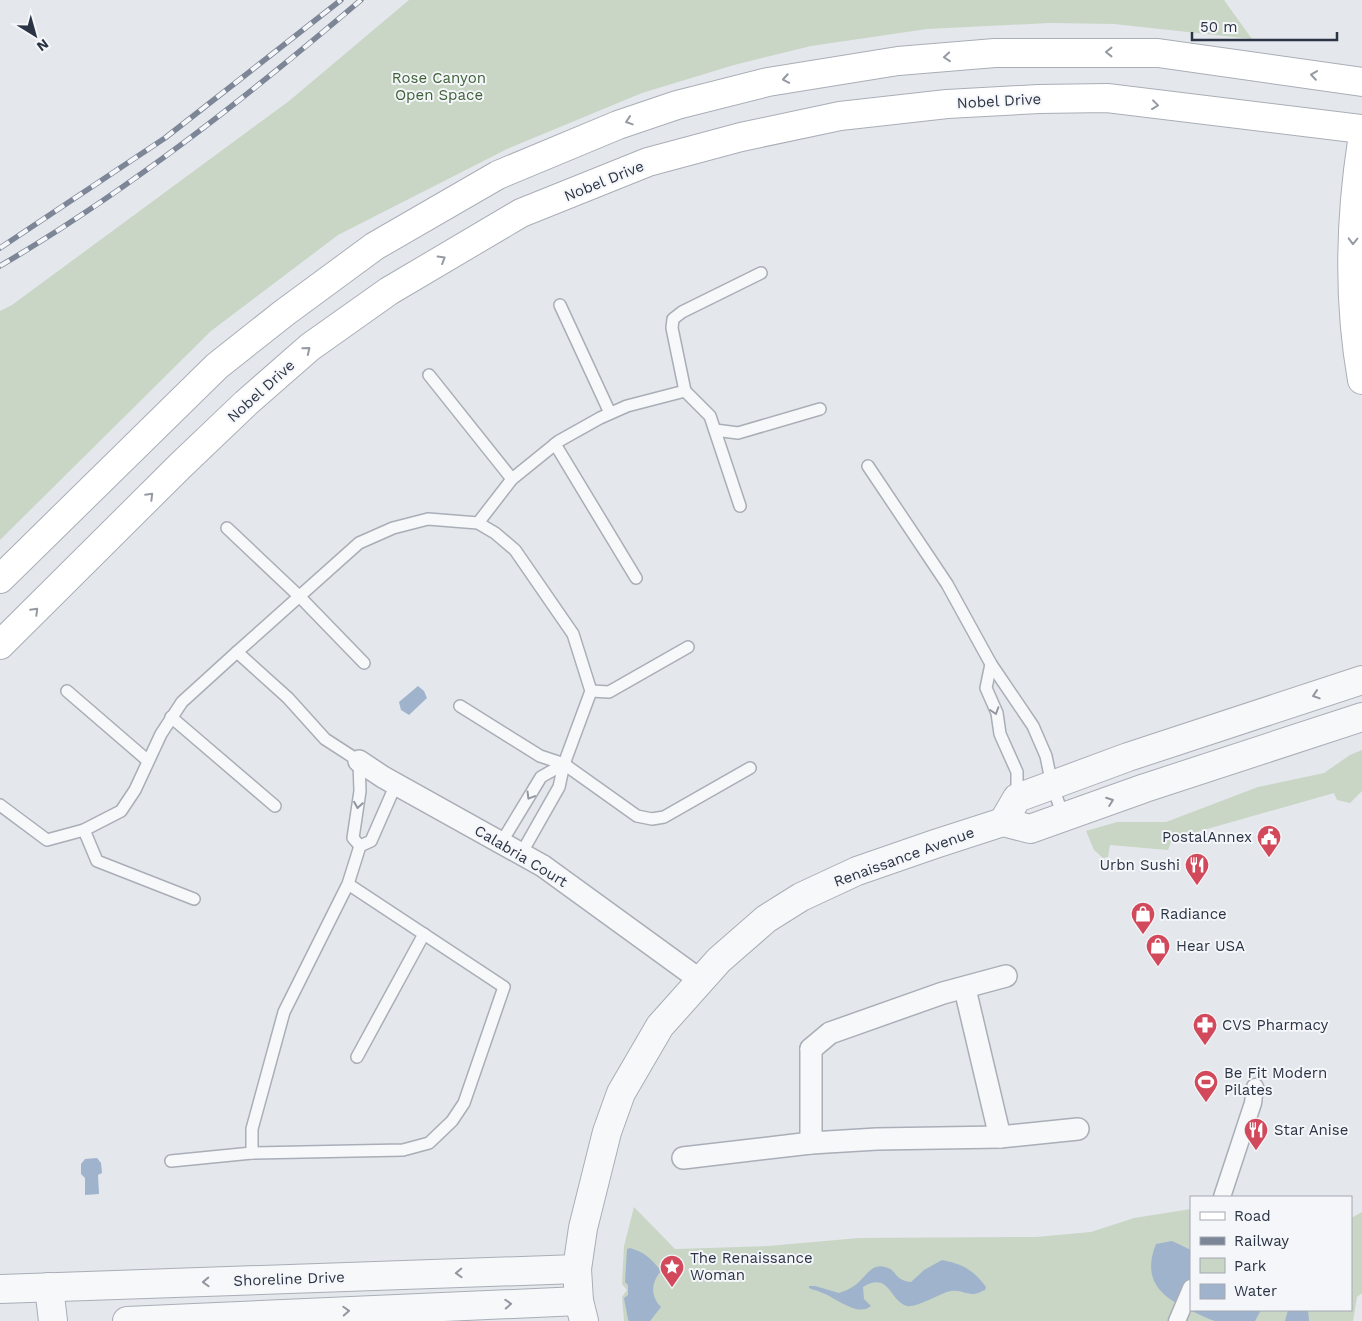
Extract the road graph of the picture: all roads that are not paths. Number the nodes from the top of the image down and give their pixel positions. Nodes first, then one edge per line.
1 (1362, 82) edge
2 (1362, 129) edge
3 (1362, 140) edge
4 (760, 273) dead end
5 (560, 305) dead end
6 (429, 375) dead end
7 (1362, 380) edge
8 (685, 391) junction
9 (820, 409) dead end
10 (610, 413) junction
11 (715, 430) junction
12 (555, 444) junction
13 (868, 466) dead end
14 (512, 479) junction
15 (740, 506) dead end
16 (478, 524) junction
17 (227, 528) dead end
18 (636, 578) dead end
19 (0, 579) edge
20 (300, 597) junction
21 (0, 645) edge
22 (688, 647) dead end
23 (237, 652) junction
24 (364, 663) dead end
25 (991, 664) junction
26 (1362, 680) edge
27 (67, 691) dead end
28 (592, 691) junction
29 (460, 706) dead end
30 (1362, 717) edge
31 (171, 718) junction
32 (147, 760) junction
33 (360, 761) junction
34 (564, 764) junction
35 (750, 768) dead end
36 (396, 784) junction
37 (1052, 785) junction
38 (1017, 798) junction
39 (0, 805) edge
40 (275, 806) dead end
41 (1064, 818) junction
42 (1003, 822) junction
43 (1030, 829) junction
44 (84, 830) junction
45 (501, 843) junction
46 (360, 846) junction
47 (521, 854) junction
48 (348, 884) junction
49 (194, 899) dead end
50 (424, 934) junction
51 (1006, 976) dead end
52 (700, 980) junction
53 (965, 989) junction
54 (357, 1057) dead end
55 (1255, 1087) dead end
56 (1078, 1129) dead end
57 (1000, 1137) junction
58 (811, 1143) junction
59 (252, 1153) junction
60 (682, 1158) dead end
61 (172, 1161) dead end
62 (1222, 1196) edge
63 (577, 1269) junction
64 (50, 1287) junction
65 (0, 1289) edge
66 (1190, 1290) edge
67 (581, 1311) edge
68 (53, 1321) edge
69 (128, 1321) edge
70 (1177, 1321) edge

1 -> 19 main road
21 -> 2 main road, Nobel Drive
3 -> 7 main road
4 - 8 lane
5 - 10 lane
6 - 14 lane
8 - 10 lane
8 - 11 lane
9 - 11 lane
10 - 12 lane
11 - 15 lane
12 - 14 lane
12 - 18 lane
13 - 25 lane
14 - 16 lane
16 - 20 lane
16 - 28 lane
17 - 20 lane
20 - 23 lane
20 - 24 lane
22 - 28 lane
23 - 31 lane
23 - 33 lane
25 - 37 lane
25 -> 38 lane
26 -> 37 street
27 - 32 lane
28 - 34 lane
29 - 34 lane
41 -> 30 street
31 - 32 lane
31 - 40 lane
32 - 44 lane
33 - 36 street, Calabria Court
33 -> 46 lane
34 - 35 lane
34 -> 45 lane
34 - 47 lane
36 - 45 street, Calabria Court
36 - 46 lane
37 - 38 street
37 - 41 lane
38 - 42 street
38 - 43 lane
39 - 44 lane
41 - 43 street
42 - 43 street
42 - 52 street, Renaissance Avenue
44 - 49 lane
45 - 47 street, Calabria Court
46 - 48 lane
47 - 52 street, Calabria Court
48 - 50 lane
48 - 59 lane
50 - 54 lane
50 - 59 lane
51 - 53 street
52 - 63 street, Renaissance Avenue
53 - 57 street
53 - 58 street
55 - 62 street
56 - 57 street
57 - 58 street
58 - 60 street
59 - 61 lane
63 -> 64 street, Shoreline Drive
63 - 67 street, Renaissance Avenue
64 - 65 street, Shoreline Drive
64 - 68 street
66 - 70 street
69 -> 67 street

